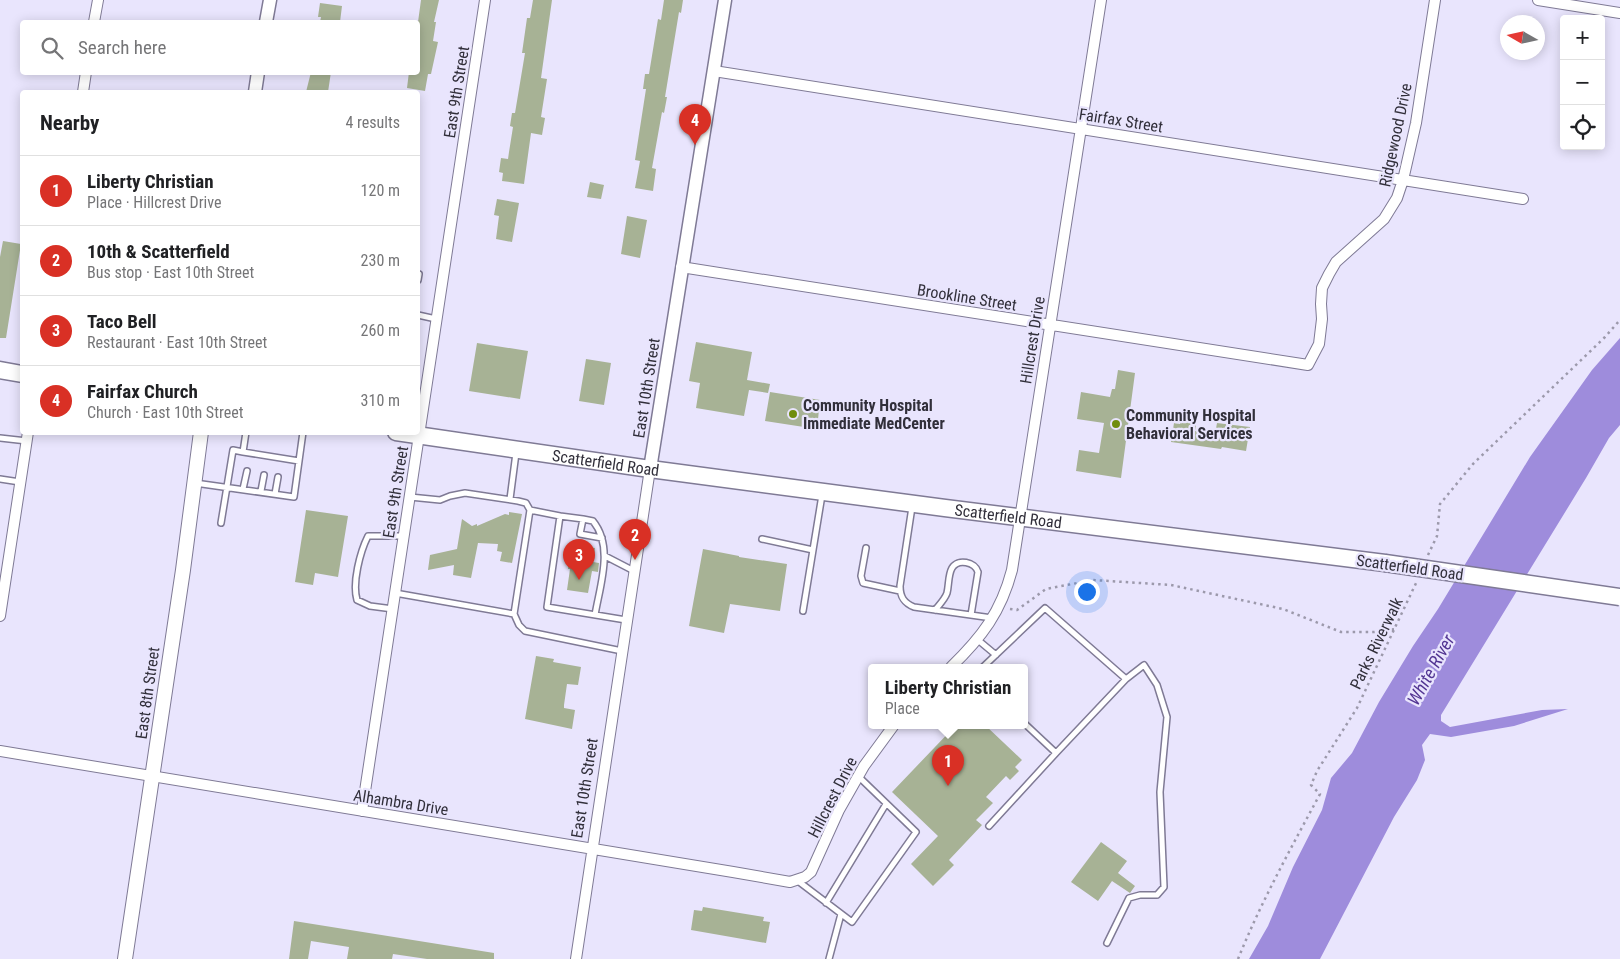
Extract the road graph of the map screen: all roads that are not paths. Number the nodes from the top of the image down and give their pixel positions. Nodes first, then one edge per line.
1 (98, 0) edge
2 (270, 0) edge
3 (485, 0) edge
4 (725, 0) edge
5 (1101, 0) edge
6 (1435, 0) edge
7 (1538, 0) edge
8 (1620, 13) edge
9 (94, 20) edge
10 (266, 20) edge
11 (714, 71) junction
12 (86, 75) edge
13 (258, 75) edge
14 (83, 90) edge
15 (255, 90) edge
16 (1080, 129) junction
17 (1403, 180) junction
18 (1523, 199) dead end
19 (681, 267) junction
20 (420, 315) edge
21 (437, 319) junction
22 (1049, 325) junction
23 (1308, 365) joint
24 (0, 370) edge
25 (20, 374) edge
26 (420, 430) edge
27 (201, 435) edge
28 (246, 435) edge
29 (303, 435) edge
30 (413, 435) edge
31 (419, 436) junction
32 (28, 437) edge
33 (0, 438) edge
34 (517, 450) junction
35 (247, 454) junction
36 (299, 461) junction
37 (650, 469) junction
38 (247, 471) dead end
39 (264, 474) dead end
40 (278, 477) dead end
41 (0, 479) edge
42 (21, 482) junction
43 (194, 483) junction
44 (227, 486) junction
45 (243, 489) junction
46 (261, 491) junction
47 (823, 492) junction
48 (275, 494) junction
49 (410, 497) junction
50 (510, 500) junction
51 (912, 504) junction
52 (530, 510) junction
53 (560, 516) junction
54 (1020, 517) junction
55 (582, 519) junction
56 (221, 523) dead end
57 (404, 536) junction
58 (602, 538) junction
59 (762, 539) dead end
60 (866, 548) dead end
61 (813, 550) junction
62 (605, 556) junction
63 (634, 571) junction
64 (2, 589) edge
65 (900, 591) junction
66 (395, 593) junction
67 (1620, 597) edge
68 (393, 609) junction
69 (936, 610) junction
70 (803, 611) dead end
71 (514, 614) junction
72 (595, 615) junction
73 (971, 615) junction
74 (0, 616) edge
75 (993, 618) junction
76 (626, 620) junction
77 (978, 640) junction
78 (622, 651) junction
79 (996, 655) junction
80 (954, 664) edge
81 (986, 664) edge
82 (1126, 680) junction
83 (1028, 727) edge
84 (891, 729) edge
85 (0, 751) edge
86 (1056, 753) junction
87 (153, 776) junction
88 (858, 776) junction
89 (886, 804) junction
90 (362, 811) junction
91 (988, 826) dead end
92 (591, 848) junction
93 (798, 880) junction
94 (826, 903) junction
95 (841, 914) junction
96 (1108, 943) dead end
97 (125, 959) edge
98 (576, 959) edge
99 (829, 959) edge

1 - 9 street
2 - 10 street
3 - 21 street, East 9th Street
4 - 11 street, East 10th Street
5 - 16 street, Hillcrest Drive
6 - 17 street, Ridgewood Drive
7 - 8 street
11 - 16 street, Fairfax Street
11 - 19 street, East 10th Street
12 - 14 street
13 - 15 street
16 - 17 street, Fairfax Street
16 - 22 street, Hillcrest Drive
17 - 18 street, Fairfax Street
17 - 23 street, Ridgewood Drive
19 - 22 street, Brookline Street
19 - 37 street, East 10th Street
20 - 21 lane
21 - 26 street, East 9th Street
22 - 23 street, Brookline Street
22 - 54 street, Hillcrest Drive
24 - 25 main road
27 - 43 main road, East 8th Street
28 - 35 lane
29 - 36 lane
30 - 31 main road, Scatterfield Road
31 - 34 main road, Scatterfield Road
31 - 49 street, East 9th Street
32 - 33 lane
32 - 42 street
34 - 37 main road, Scatterfield Road
34 - 50 lane
35 - 36 lane
35 - 44 lane
36 - 48 lane
37 - 47 main road, Scatterfield Road
37 - 63 street, East 10th Street
38 - 45 lane
39 - 46 lane
40 - 48 lane
41 - 42 lane
42 - 64 street
43 - 44 lane
43 - 87 main road, East 8th Street
44 - 45 lane
44 - 56 lane
45 - 46 lane
46 - 48 lane
47 - 51 main road, Scatterfield Road
47 - 61 lane
49 - 50 lane
49 - 57 street, East 9th Street
50 - 52 lane
51 - 54 main road, Scatterfield Road
51 - 65 lane
52 - 53 lane
52 - 71 lane
53 - 55 lane
53 - 72 lane
54 - 67 main road, Scatterfield Road, bridge
54 - 75 street, Hillcrest Drive
55 - 58 lane
55 - 58 lane
57 - 66 street, East 9th Street
57 - 68 lane
58 - 62 lane
59 - 61 lane
60 - 65 lane
61 - 70 lane
62 - 63 lane
62 - 72 lane
63 - 76 street, East 10th Street
64 - 74 street
65 - 69 lane
66 - 68 street, East 9th Street
66 - 71 lane
68 - 90 street, East 9th Street
69 - 73 lane
69 - 73 lane
71 - 78 lane
72 - 76 lane
73 - 75 lane
75 - 77 street, Hillcrest Drive
76 - 78 street, East 10th Street
77 - 79 lane
77 - 80 street, Hillcrest Drive
78 - 92 street, East 10th Street
79 - 81 lane
79 - 82 lane
82 - 86 lane
82 - 96 lane
83 - 86 lane
84 - 88 street, Hillcrest Drive
85 - 87 street, Alhambra Drive
86 - 91 lane
87 - 90 street, Alhambra Drive
87 - 97 main road, East 8th Street
88 - 89 lane
88 - 93 street, Hillcrest Drive
89 - 94 lane
89 - 95 lane
90 - 92 street, Alhambra Drive
92 - 93 street, Alhambra Drive
92 - 98 street, East 10th Street
93 - 94 lane
94 - 95 lane
95 - 99 lane

